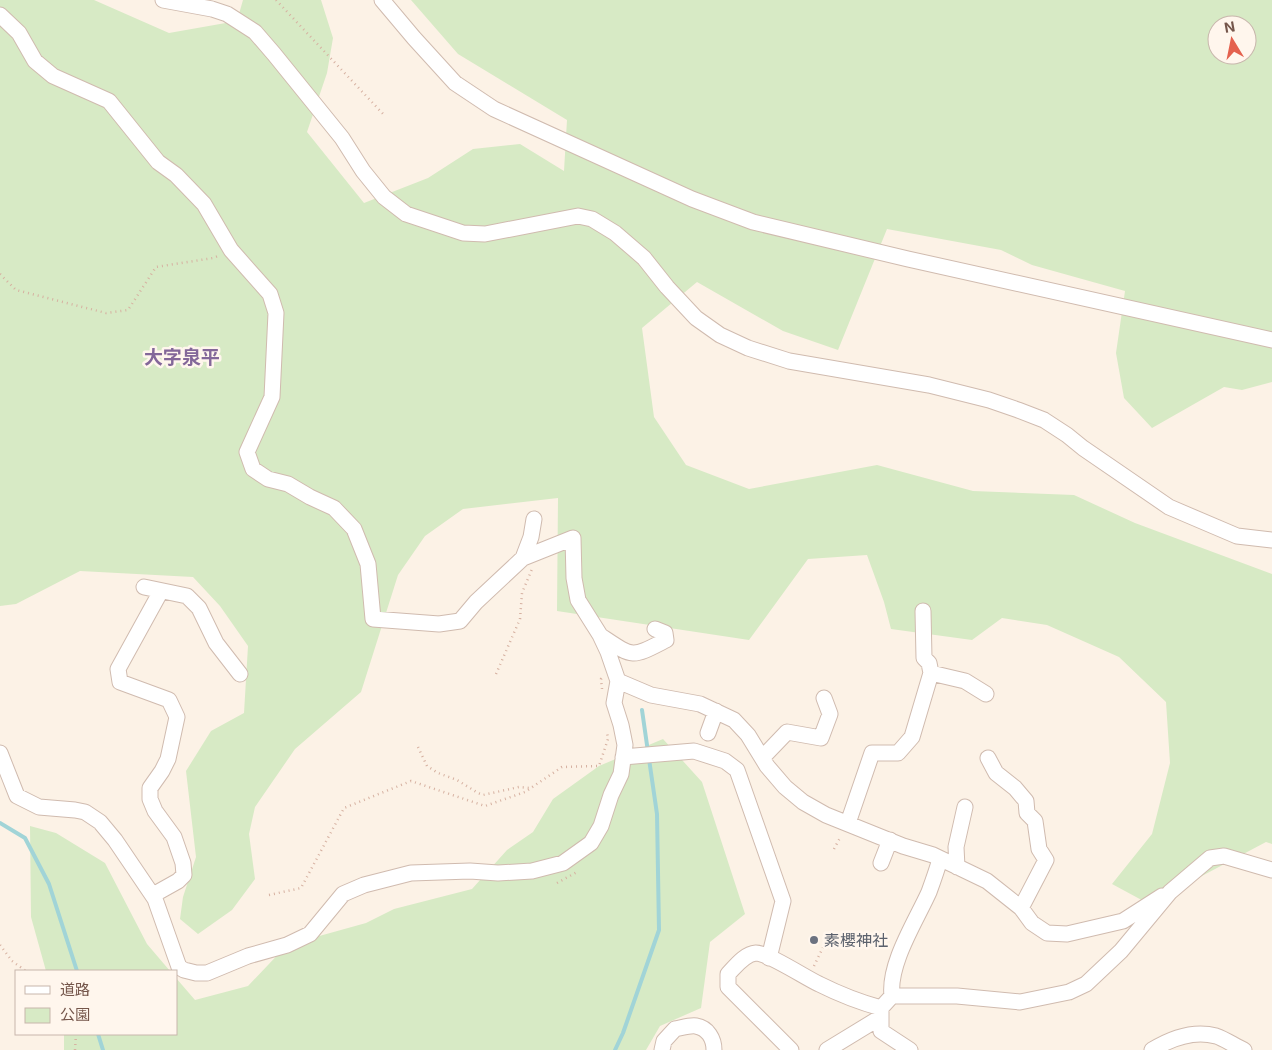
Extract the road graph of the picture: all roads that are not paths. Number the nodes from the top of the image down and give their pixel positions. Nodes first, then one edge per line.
1 (163, 0) edge
2 (382, 0) edge
3 (0, 15) edge
4 (1272, 340) edge
5 (534, 519) dead end
6 (1272, 540) edge
7 (523, 558) junction
8 (144, 587) dead end
9 (161, 591) junction
10 (923, 611) dead end
11 (655, 629) dead end
12 (600, 635) junction
13 (931, 673) junction
14 (240, 674) dead end
15 (616, 675) junction
16 (986, 694) dead end
17 (824, 698) dead end
18 (716, 711) junction
19 (708, 733) dead end
20 (0, 753) edge
21 (623, 757) junction
22 (762, 758) junction
23 (988, 758) dead end
24 (965, 806) dead end
25 (848, 823) junction
26 (890, 840) junction
27 (940, 859) junction
28 (881, 863) dead end
29 (956, 867) junction
30 (1268, 869) edge
31 (1170, 892) junction
32 (153, 895) junction
33 (1021, 908) junction
34 (768, 958) junction
35 (892, 996) junction
36 (881, 1012) junction
37 (662, 1050) edge
38 (714, 1050) edge
39 (791, 1050) edge
40 (827, 1050) edge
41 (910, 1050) edge
42 (1152, 1050) edge
43 (1244, 1050) edge

1 - 6 street
2 - 4 street
3 - 7 street
5 - 7 street
7 - 12 street
8 - 9 street
9 - 14 street
9 - 32 street
10 - 13 street
11 - 12 street
12 - 15 street
13 - 16 street
13 - 25 street
15 - 18 street
15 - 21 street
17 - 22 street
18 - 19 street
18 - 22 street
20 - 32 street
21 - 32 street
21 - 34 street
22 - 25 street
23 - 33 street
24 - 29 street
25 - 26 street
26 - 27 street
26 - 28 street
27 - 29 street
27 - 35 street
29 - 33 street
30 - 31 street
31 - 33 street
31 - 35 street
34 - 36 street
34 - 39 street
35 - 36 street
36 - 40 street
36 - 41 street
37 - 38 street
42 - 43 street

